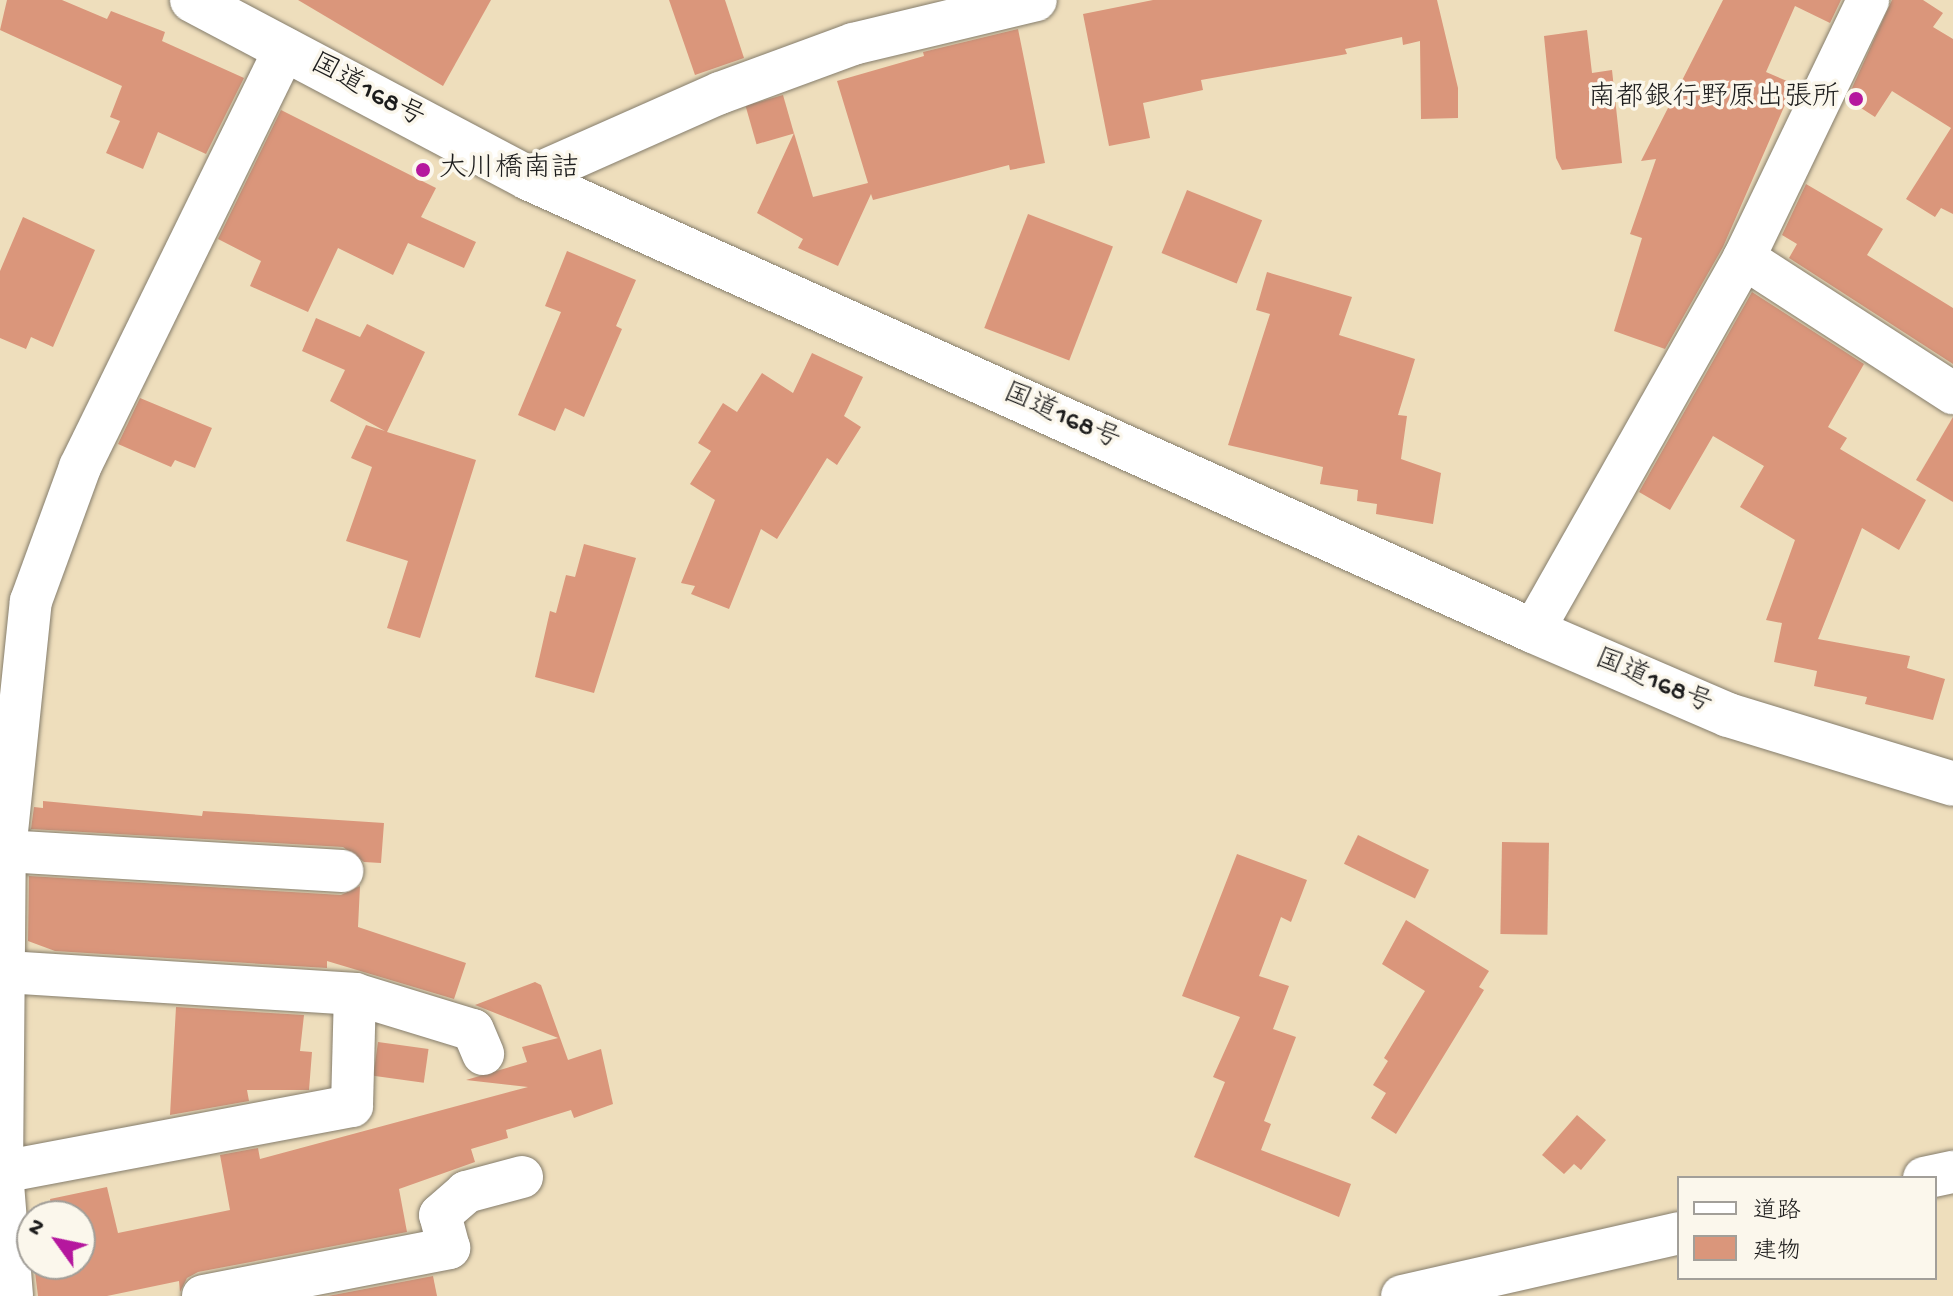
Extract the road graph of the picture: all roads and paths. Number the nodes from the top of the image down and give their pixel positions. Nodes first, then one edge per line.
1 (192, 0) edge
2 (1036, 0) edge
3 (1868, 0) edge
4 (285, 48) junction
5 (528, 178) junction
6 (1744, 258) junction
7 (1953, 393) edge
8 (1533, 631) junction
9 (1953, 784) edge
10 (5, 851) junction
11 (342, 871) dead end
12 (2, 925) edge
13 (3, 972) junction
14 (355, 994) junction
15 (483, 1054) dead end
16 (2, 1172) edge
17 (522, 1177) dead end
18 (1677, 1233) edge
19 (12, 1296) edge
20 (203, 1296) edge
21 (1402, 1296) edge

1 - 4 highway, 国道168号
2 - 5 street
3 - 6 street
4 - 5 highway, 国道168号
4 - 10 street
5 - 8 highway, 国道168号
6 - 7 street
6 - 8 street
8 - 9 highway, 国道168号
10 - 11 street
10 - 12 street
12 - 13 street
13 - 14 street
13 - 16 street
14 - 15 street
14 - 16 street
16 - 19 street
17 - 20 street
18 - 21 street

